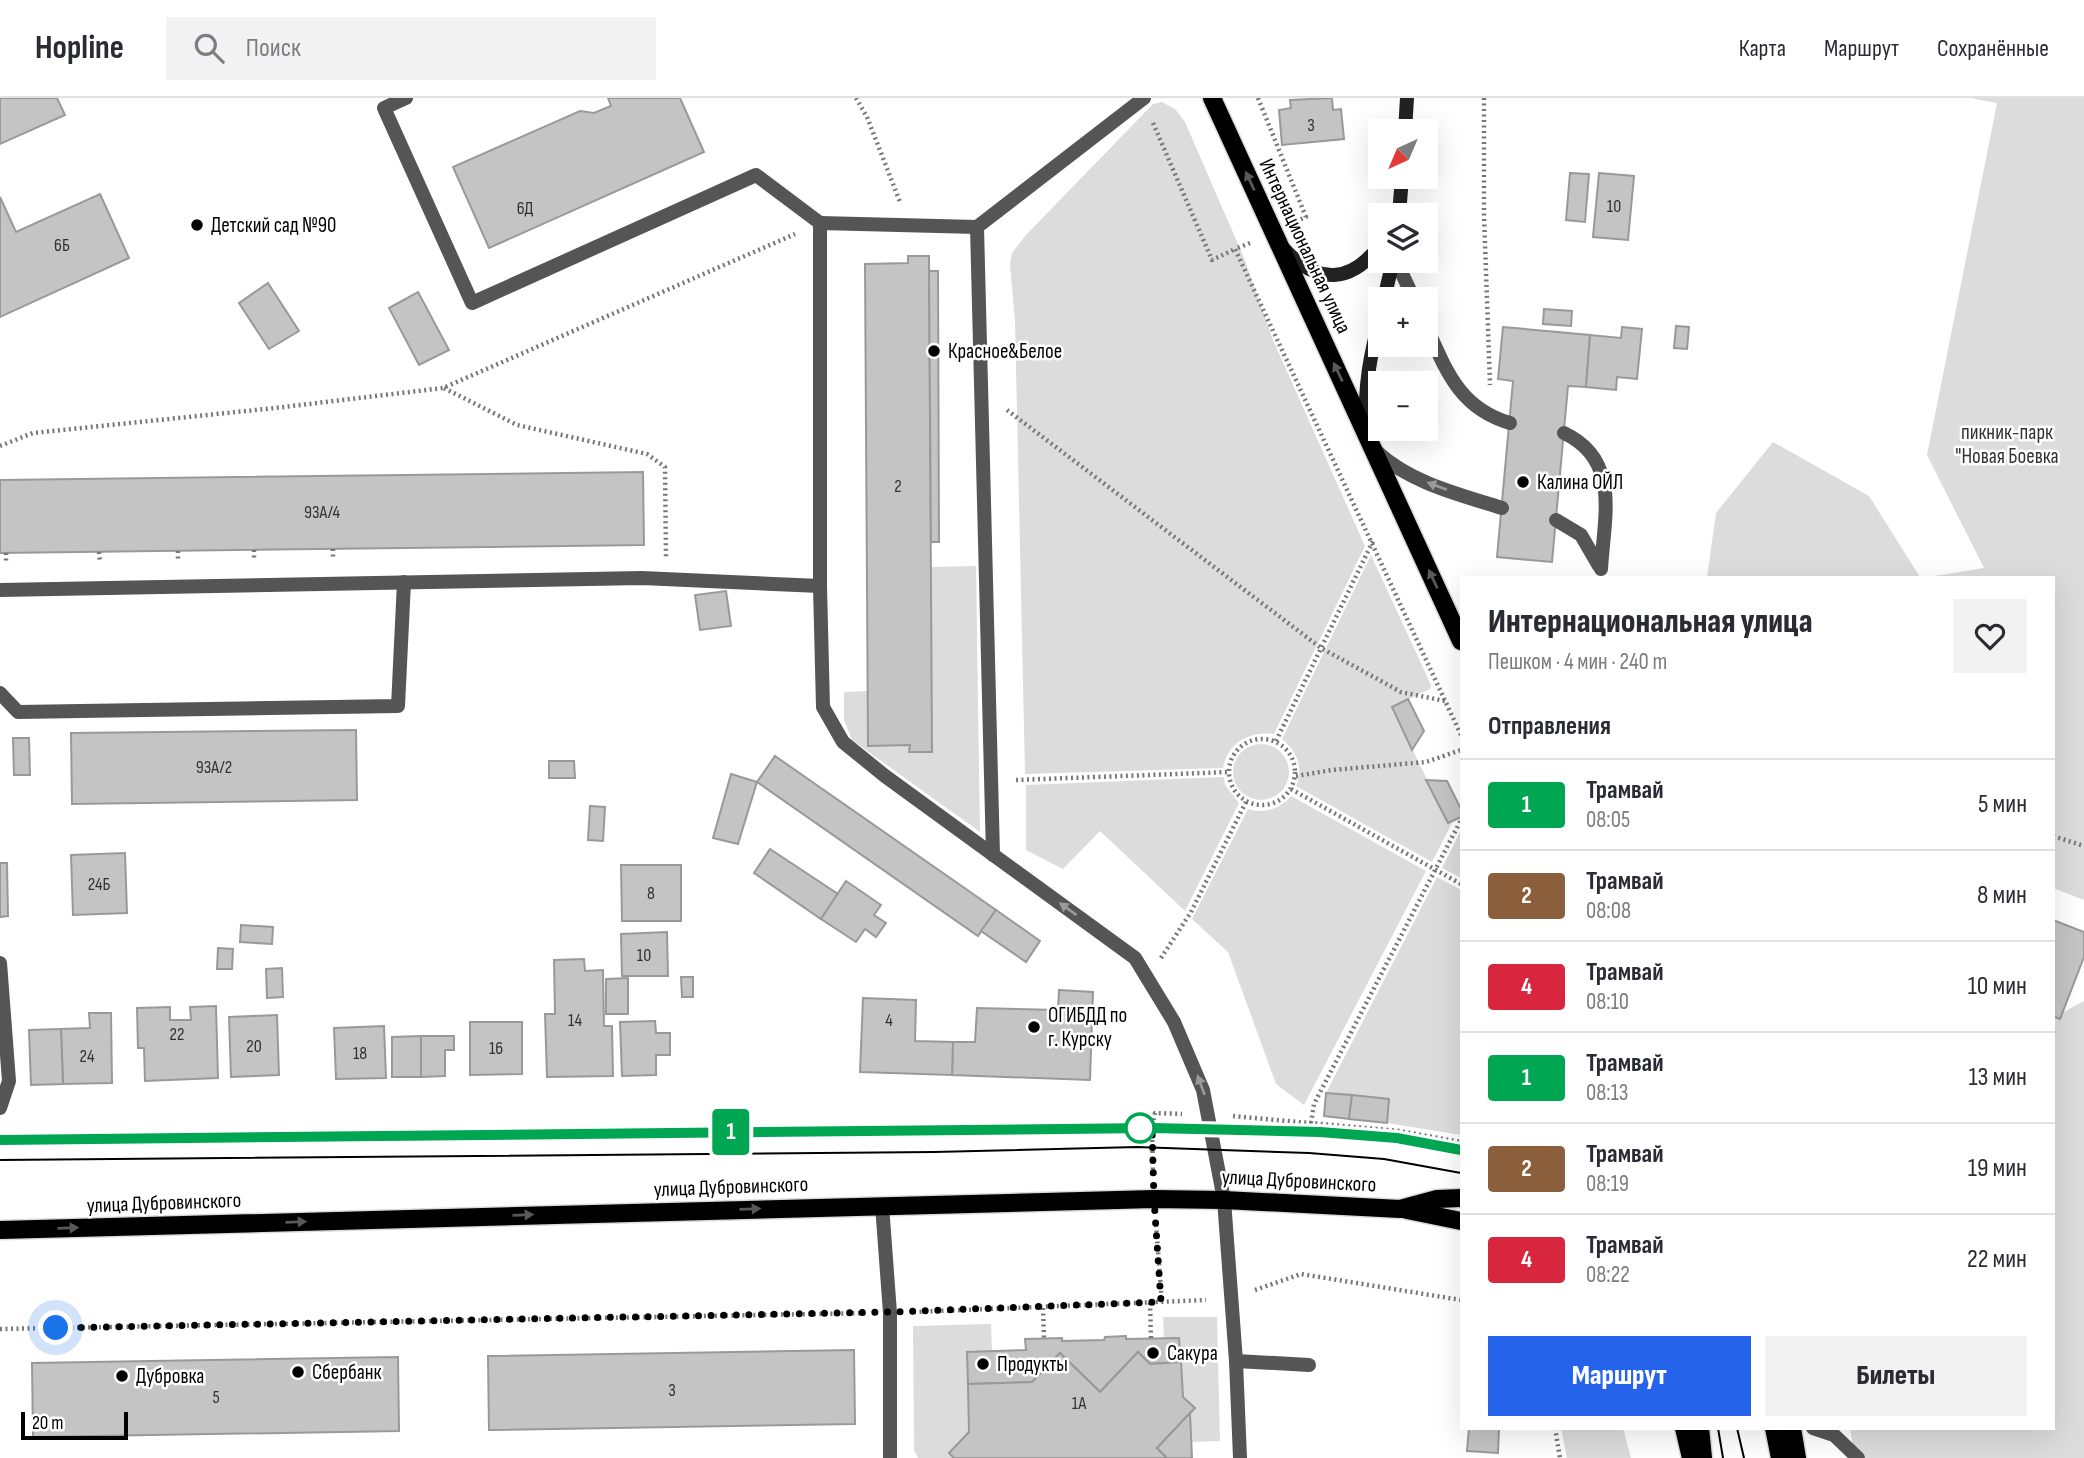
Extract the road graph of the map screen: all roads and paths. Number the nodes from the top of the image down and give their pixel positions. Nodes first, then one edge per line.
1 (406, 98) edge
2 (856, 98) edge
3 (1144, 98) edge
4 (1212, 98) edge
5 (1258, 98) edge
6 (1407, 98) edge
7 (1484, 98) edge
8 (1406, 119) edge
9 (1153, 123) dead end
10 (820, 223) junction
11 (910, 225) junction
12 (977, 227) junction
13 (1276, 237) junction
14 (1235, 250) junction
15 (1368, 258) edge
16 (1438, 352) edge
17 (1372, 357) edge
18 (443, 388) junction
19 (981, 391) junction
20 (1492, 418) junction
21 (1510, 423) dead end
22 (1564, 433) dead end
23 (1372, 445) junction
24 (0, 446) edge
25 (1502, 508) dead end
26 (1556, 520) dead end
27 (1373, 541) junction
28 (1601, 573) edge
29 (666, 579) junction
30 (404, 582) junction
31 (820, 586) junction
32 (0, 590) edge
33 (1460, 639) edge
34 (1321, 648) junction
35 (0, 693) edge
36 (1446, 701) junction
37 (0, 708) edge
38 (18, 712) junction
39 (1460, 733) edge
40 (1276, 741) junction
41 (1460, 750) edge
42 (1229, 772) junction
43 (1296, 776) junction
44 (991, 781) junction
45 (1291, 789) junction
46 (1246, 802) junction
47 (1460, 822) edge
48 (2055, 837) edge
49 (2084, 846) edge
50 (993, 855) junction
51 (1435, 870) junction
52 (1460, 883) edge
53 (1158, 963) dead end
54 (0, 964) edge
55 (0, 1108) edge
56 (1191, 1114) dead end
57 (1229, 1116) dead end
58 (1311, 1123) junction
59 (1460, 1142) edge
60 (1460, 1198) edge
61 (1154, 1199) junction
62 (1224, 1200) junction
63 (882, 1205) junction
64 (1400, 1209) junction
65 (1460, 1221) edge
66 (0, 1230) edge
67 (1230, 1299) junction
68 (1460, 1300) edge
69 (1161, 1302) junction
70 (1150, 1303) junction
71 (1042, 1308) junction
72 (890, 1312) junction
73 (0, 1329) edge
74 (1044, 1338) dead end
75 (1151, 1338) dead end
76 (1236, 1361) junction
77 (1309, 1365) dead end
78 (1555, 1430) edge
79 (1684, 1430) edge
80 (1700, 1430) edge
81 (1774, 1430) edge
82 (1792, 1430) edge
83 (1819, 1430) edge
84 (890, 1458) edge
85 (1240, 1458) edge
86 (1560, 1458) edge
87 (1691, 1458) edge
88 (1703, 1458) edge
89 (1780, 1458) edge
90 (1797, 1458) edge
91 (1858, 1458) edge

1 - 10 street
2 - 11 path
3 - 12 street
13 -> 4 main road, Интернациональная улица
5 - 13 path
6 - 8 main road
7 - 20 path
9 - 14 path
10 - 11 street
10 - 18 path
10 - 31 street
11 - 12 street
12 - 19 street
13 - 14 path
13 - 15 main road
23 -> 13 main road, Интернациональная улица
14 - 27 path
16 - 20 street
17 - 23 main road
18 - 24 path
18 - 29 path
19 - 34 path
19 - 44 street
20 - 21 street
22 - 28 street
25 -> 23 street
33 -> 23 main road, Интернациональная улица
26 - 28 street
27 - 34 path
27 - 36 path
29 - 30 street
29 - 31 street
30 - 32 street
30 - 38 street
31 - 50 street
34 - 36 path
34 - 40 path
35 - 38 street
36 - 39 path
37 - 38 street
40 - 42 path
40 - 43 path
41 - 43 path
42 - 44 path
42 - 46 path
43 - 45 path
44 - 50 street
45 - 46 path
45 - 51 path
46 - 53 path
47 - 51 path
48 - 49 path
62 -> 50 street
51 - 52 path
51 - 58 path
54 - 55 street
56 - 61 path
57 - 58 path
58 - 59 path
60 - 64 main road, улица Дубровинского
61 - 62 main road, улица Дубровинского
61 - 63 main road, улица Дубровинского
61 - 69 path
62 - 64 main road, улица Дубровинского
62 - 67 street
66 -> 63 main road, улица Дубровинского
63 - 72 street
64 - 65 main road
67 - 68 path
67 - 69 path
67 - 76 street
69 - 70 path
70 - 71 path
70 - 75 path
71 - 72 path
71 - 74 path
72 - 73 path
72 - 84 street
76 - 77 street
76 - 85 street
78 - 86 path
79 - 87 main road
80 - 88 main road
81 - 89 main road
82 - 90 main road
83 - 91 street

